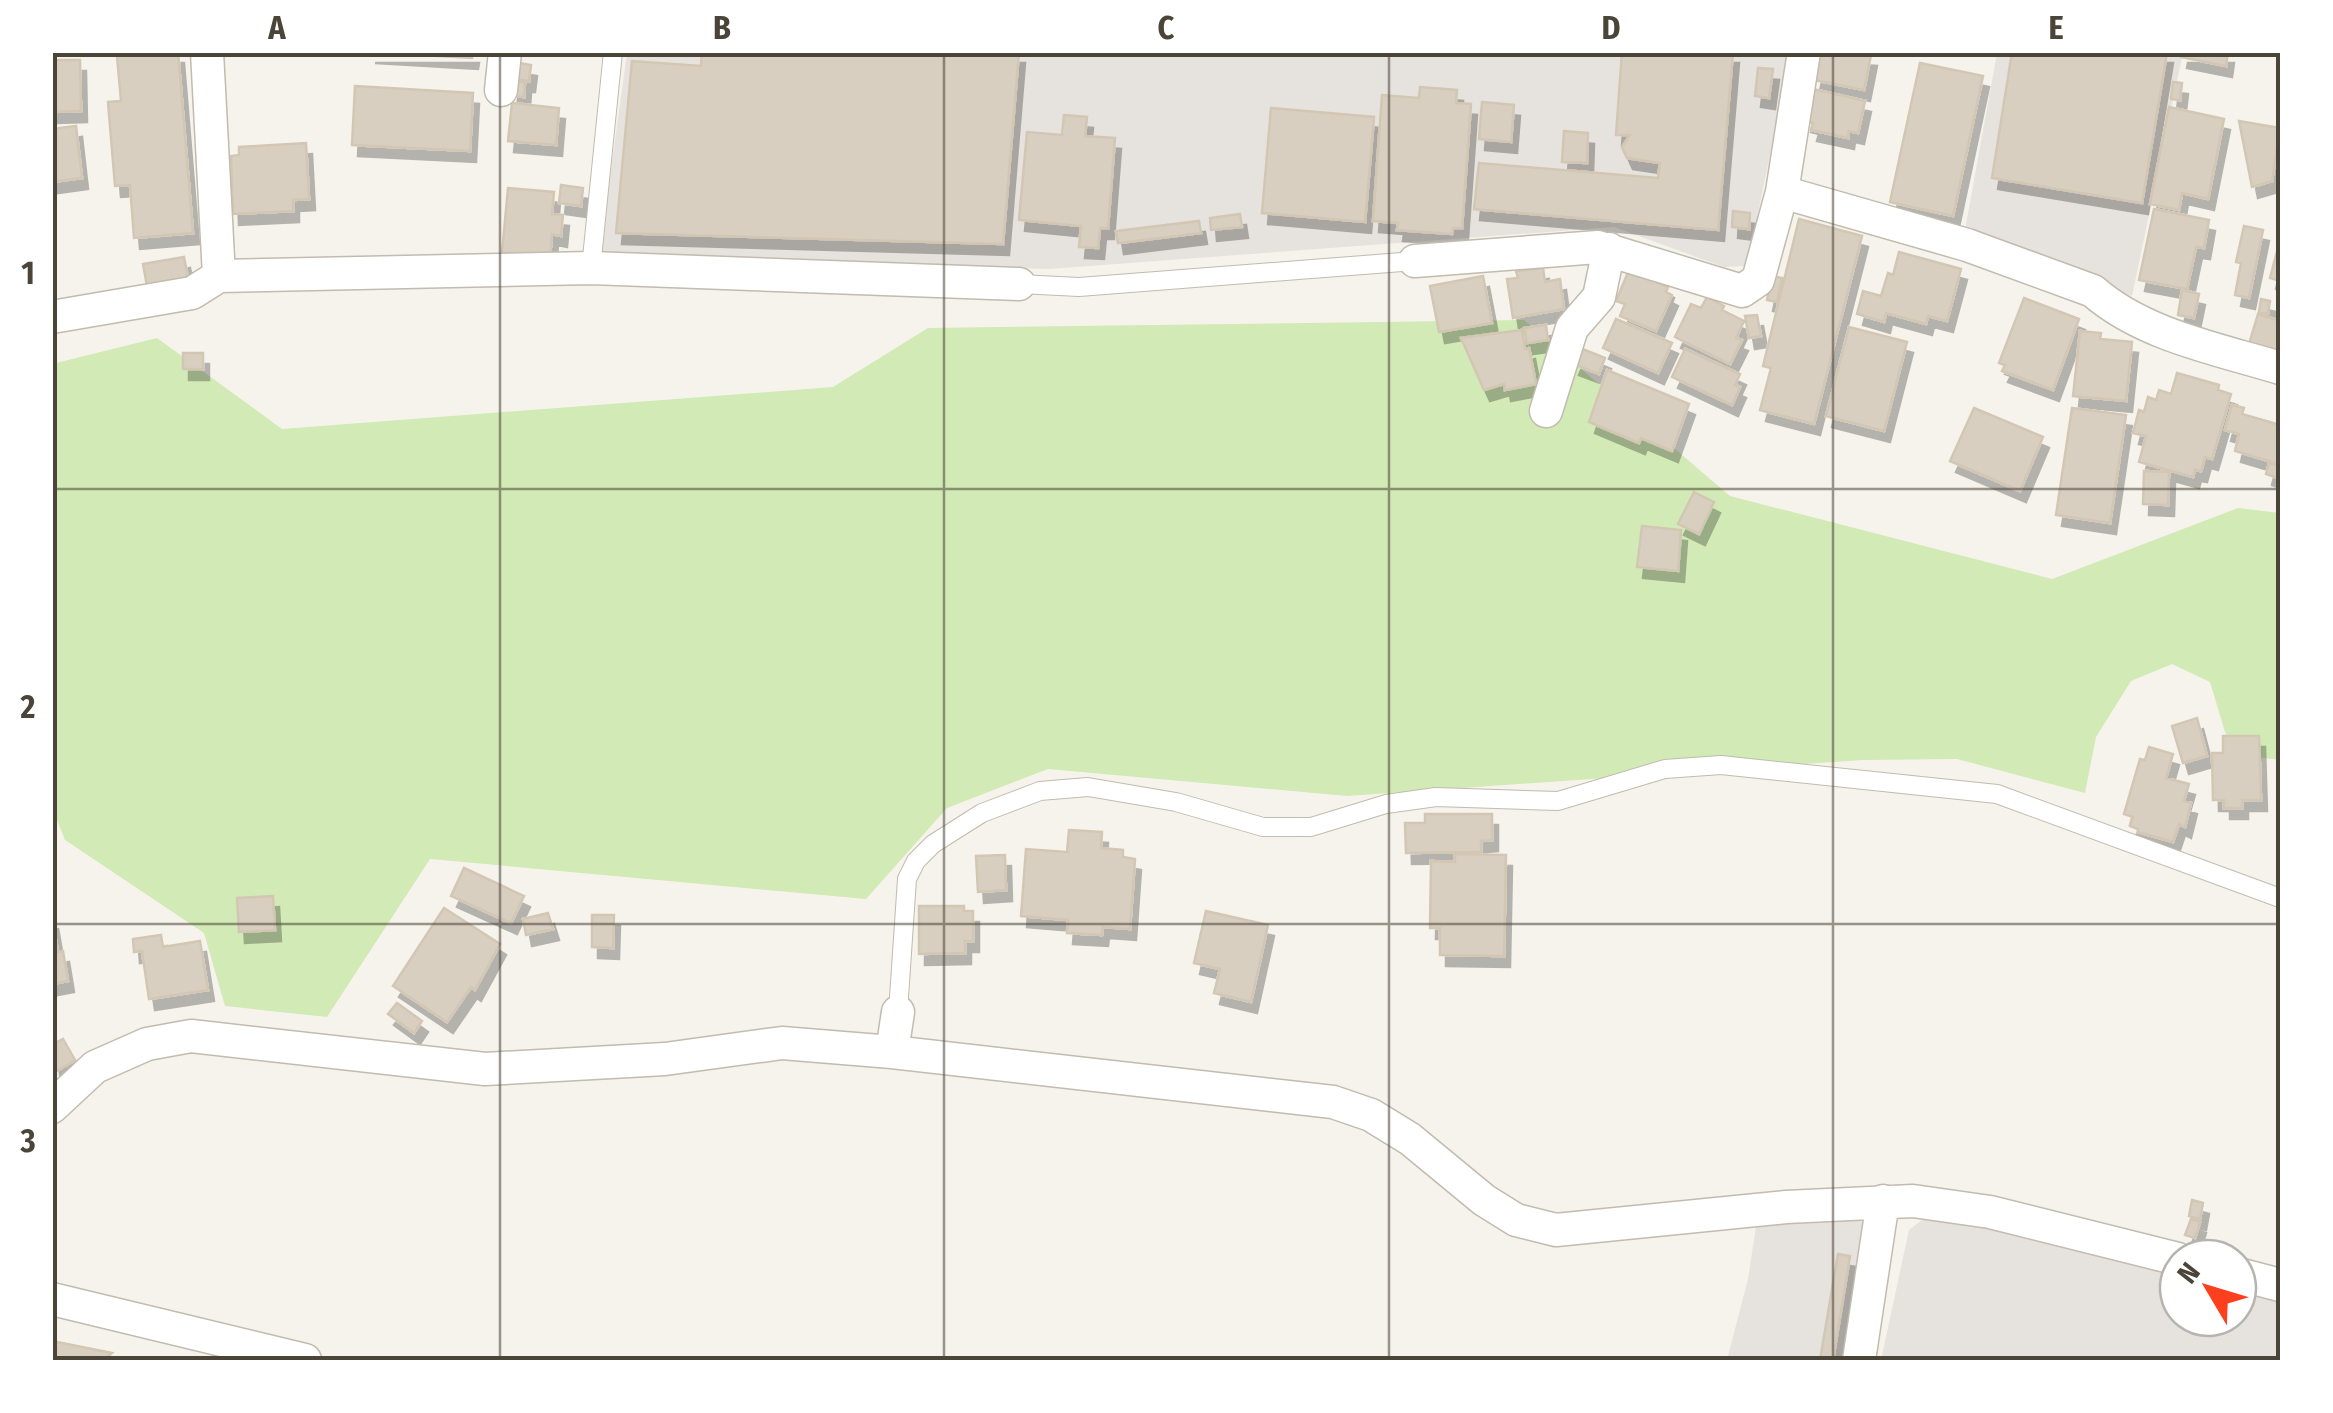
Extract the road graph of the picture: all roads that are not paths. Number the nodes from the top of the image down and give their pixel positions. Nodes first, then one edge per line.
1 (208, 52) edge
2 (506, 52) edge
3 (613, 52) edge
4 (1804, 52) edge
5 (501, 90) dead end
6 (1782, 192) junction
7 (1609, 250) junction
8 (1415, 260) joint
9 (592, 268) junction
10 (219, 276) junction
11 (1019, 284) joint
12 (52, 318) edge
13 (2280, 368) edge
14 (1546, 411) dead end
15 (2280, 898) edge
16 (898, 1012) joint
17 (892, 1052) junction
18 (52, 1107) edge
19 (1883, 1201) junction
20 (2158, 1254) edge
21 (52, 1299) edge
22 (304, 1360) edge
23 (1859, 1360) edge

1 - 10 street
2 - 5 street
3 - 9 lane
4 - 6 street
6 - 7 street
6 - 13 street
7 - 8 street
7 - 14 street
8 - 11 lane
9 - 10 street
9 - 11 street
10 - 12 street
15 - 16 lane
16 - 17 street
17 - 18 street
17 - 19 street
19 - 20 street
19 - 23 street
21 - 22 street

